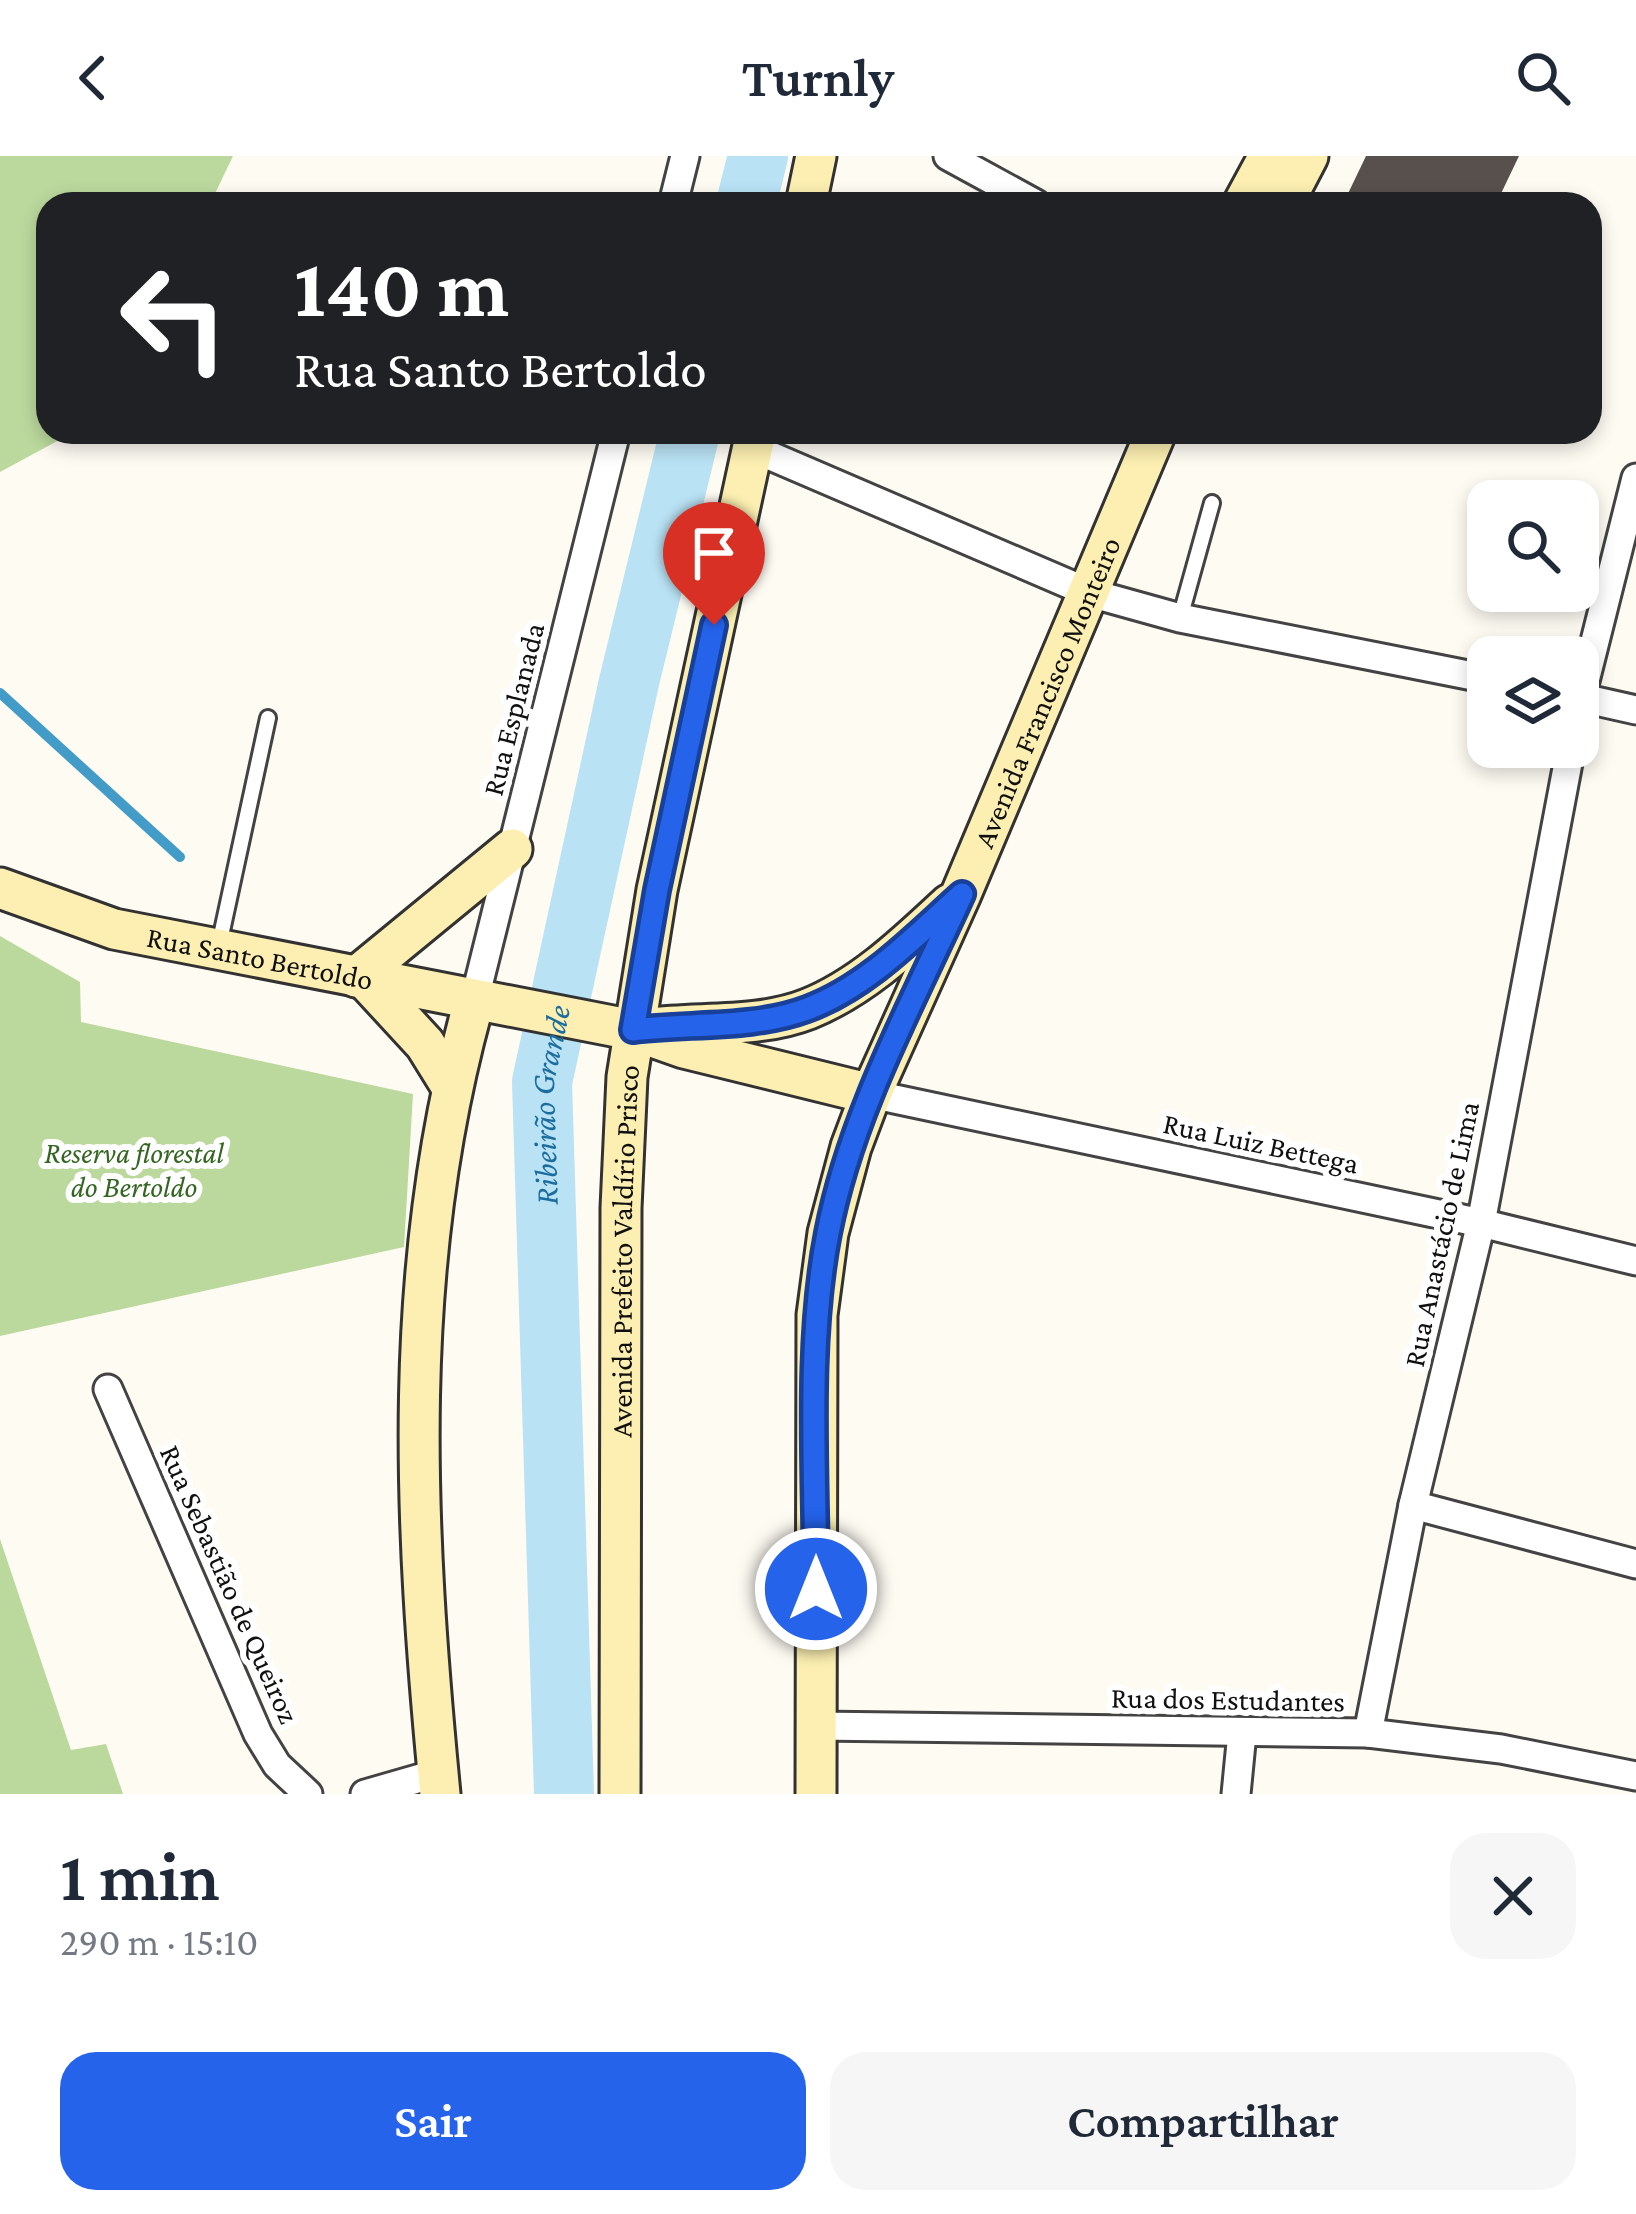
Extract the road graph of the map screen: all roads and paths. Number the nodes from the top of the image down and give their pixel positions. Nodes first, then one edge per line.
1 (685, 156) edge
2 (816, 156) edge
3 (948, 156) edge
4 (1269, 156) edge
5 (1308, 156) edge
6 (676, 192) edge
7 (808, 192) edge
8 (1014, 192) edge
9 (1250, 192) edge
10 (1289, 192) edge
11 (613, 444) edge
12 (753, 444) edge
13 (763, 444) edge
14 (1151, 444) edge
15 (1636, 478) edge
16 (1212, 503) dead end
17 (1090, 593) junction
18 (1180, 618) junction
19 (1596, 636) edge
20 (1467, 676) edge
21 (1599, 704) edge
22 (1636, 710) edge
23 (268, 718) dead end
24 (1567, 768) edge
25 (512, 849) junction
26 (0, 888) edge
27 (962, 894) junction
28 (218, 950) junction
29 (361, 979) junction
30 (474, 1002) junction
31 (633, 1030) junction
32 (451, 1086) junction
33 (872, 1094) junction
34 (1481, 1223) junction
35 (1636, 1261) edge
36 (108, 1389) dead end
37 (1413, 1505) junction
38 (1636, 1564) edge
39 (815, 1726) junction
40 (1242, 1733) junction
41 (1368, 1733) junction
42 (1636, 1776) edge
43 (439, 1784) edge
44 (308, 1794) edge
45 (365, 1794) edge
46 (620, 1794) edge
47 (816, 1794) edge
48 (1236, 1794) edge

1 - 6 street
2 - 7 main road
3 - 8 street
4 - 9 main road
5 - 10 main road
11 - 25 street, Rua Esplanada
12 - 31 main road, Avenida Prefeito Valdírio Prisco
13 - 17 street
14 - 17 main road, Avenida Francisco Monteiro
15 - 19 street
16 - 18 lane
17 - 18 street
17 - 27 main road, Avenida Francisco Monteiro
18 - 20 street
21 - 22 street
23 - 28 lane
24 - 34 street, Rua Anastácio de Lima
25 - 29 main road
25 - 30 street, Rua Esplanada
26 - 28 main road, Rua Santo Bertoldo
27 - 31 main road
27 - 33 main road, Avenida Francisco Monteiro
28 - 29 main road, Rua Santo Bertoldo
29 - 30 main road, Rua Santo Bertoldo
29 - 32 main road
30 - 31 main road, Rua Santo Bertoldo
30 - 32 main road
31 - 33 main road
31 - 46 main road, Avenida Prefeito Valdírio Prisco
32 - 43 main road
33 - 34 street, Rua Luiz Bettega
33 - 39 main road, Avenida Francisco Monteiro
34 - 35 street, Rua Luiz Bettega
34 - 37 street, Rua Anastácio de Lima
36 - 44 street, Rua Sebastião de Queiroz
37 - 38 street
37 - 41 street, Rua Anastácio de Lima
39 - 40 street, Rua dos Estudantes
39 - 47 main road, Avenida Francisco Monteiro
40 - 41 street, Rua dos Estudantes
40 - 48 street
41 - 42 street, Rua dos Estudantes
43 - 45 street

